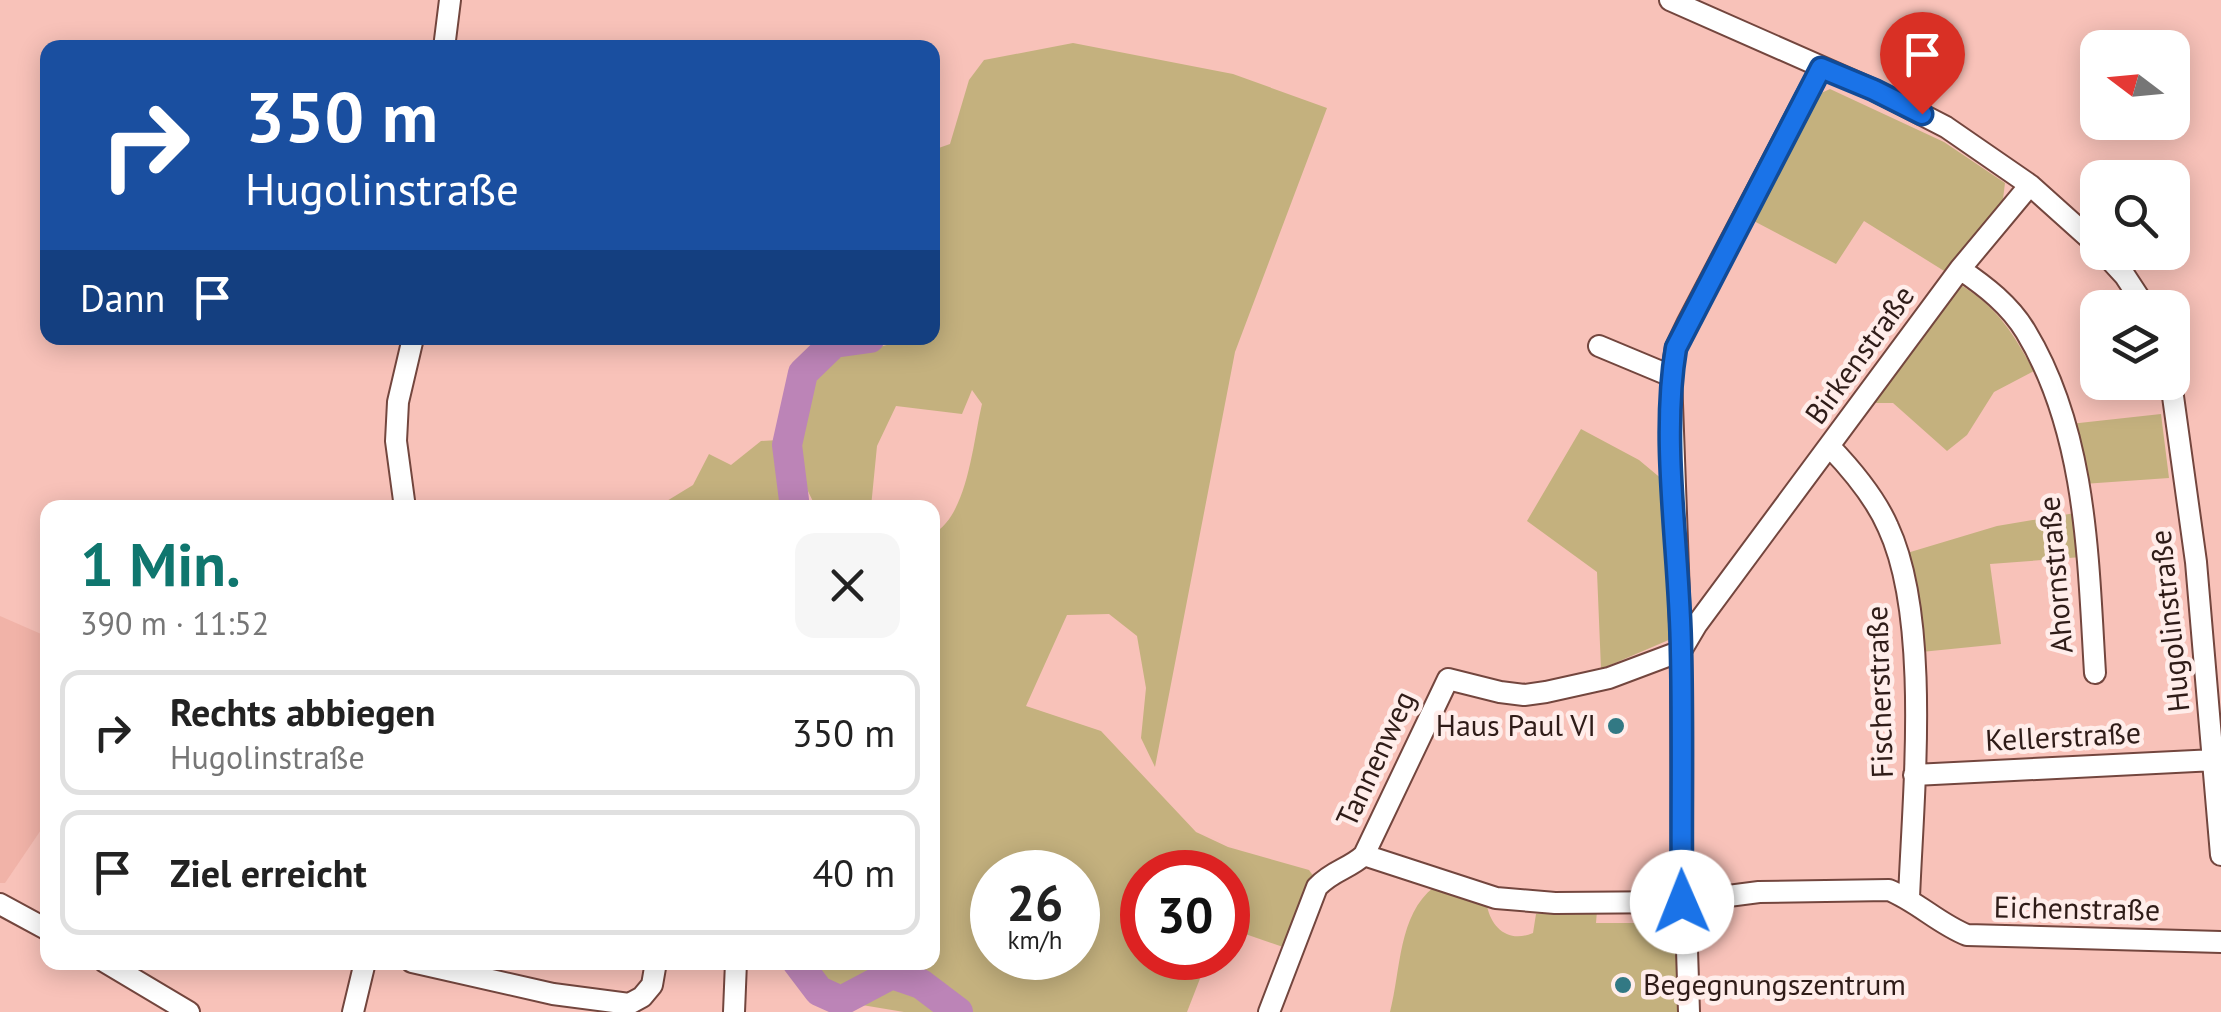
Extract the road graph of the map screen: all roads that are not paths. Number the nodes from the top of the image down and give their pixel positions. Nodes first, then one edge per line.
1 (450, 0) edge
2 (1670, 0) edge
3 (445, 40) edge
4 (1821, 68) junction
5 (2030, 185) junction
6 (2080, 230) edge
7 (1960, 269) junction
8 (411, 345) edge
9 (1599, 346) dead end
10 (1672, 376) junction
11 (2174, 400) edge
12 (1830, 446) junction
13 (404, 500) edge
14 (1682, 651) junction
15 (2095, 673) dead end
16 (2214, 760) junction
17 (1914, 776) junction
18 (2221, 854) edge
19 (1364, 855) junction
20 (1909, 898) junction
21 (1682, 902) junction
22 (0, 904) edge
23 (40, 926) edge
24 (2221, 942) edge
25 (118, 970) edge
26 (363, 970) edge
27 (447, 970) edge
28 (655, 970) edge
29 (736, 970) edge
30 (189, 1012) edge
31 (353, 1012) edge
32 (734, 1012) edge
33 (1269, 1012) edge
34 (1689, 1012) edge

1 - 3 street
2 - 4 street
4 - 5 street
4 - 10 street
5 - 6 street
5 - 7 street, Birkenstraße
7 - 12 street, Birkenstraße
7 - 15 street, Ahornstraße
8 - 13 street
9 - 10 street
10 - 14 street
11 - 16 street, Hugolinstraße
12 - 14 street, Birkenstraße
12 - 17 street, Fischerstraße
14 - 19 street, Tannenweg
14 - 21 street
16 - 17 street, Kellerstraße
16 - 18 street, Hugolinstraße
17 - 20 street, Fischerstraße
19 - 21 street, Eichenstraße
19 - 33 street
20 - 21 street, Eichenstraße
20 - 24 street, Eichenstraße
21 - 34 street
22 - 23 street
25 - 30 street
26 - 31 street
27 - 28 street
29 - 32 street

